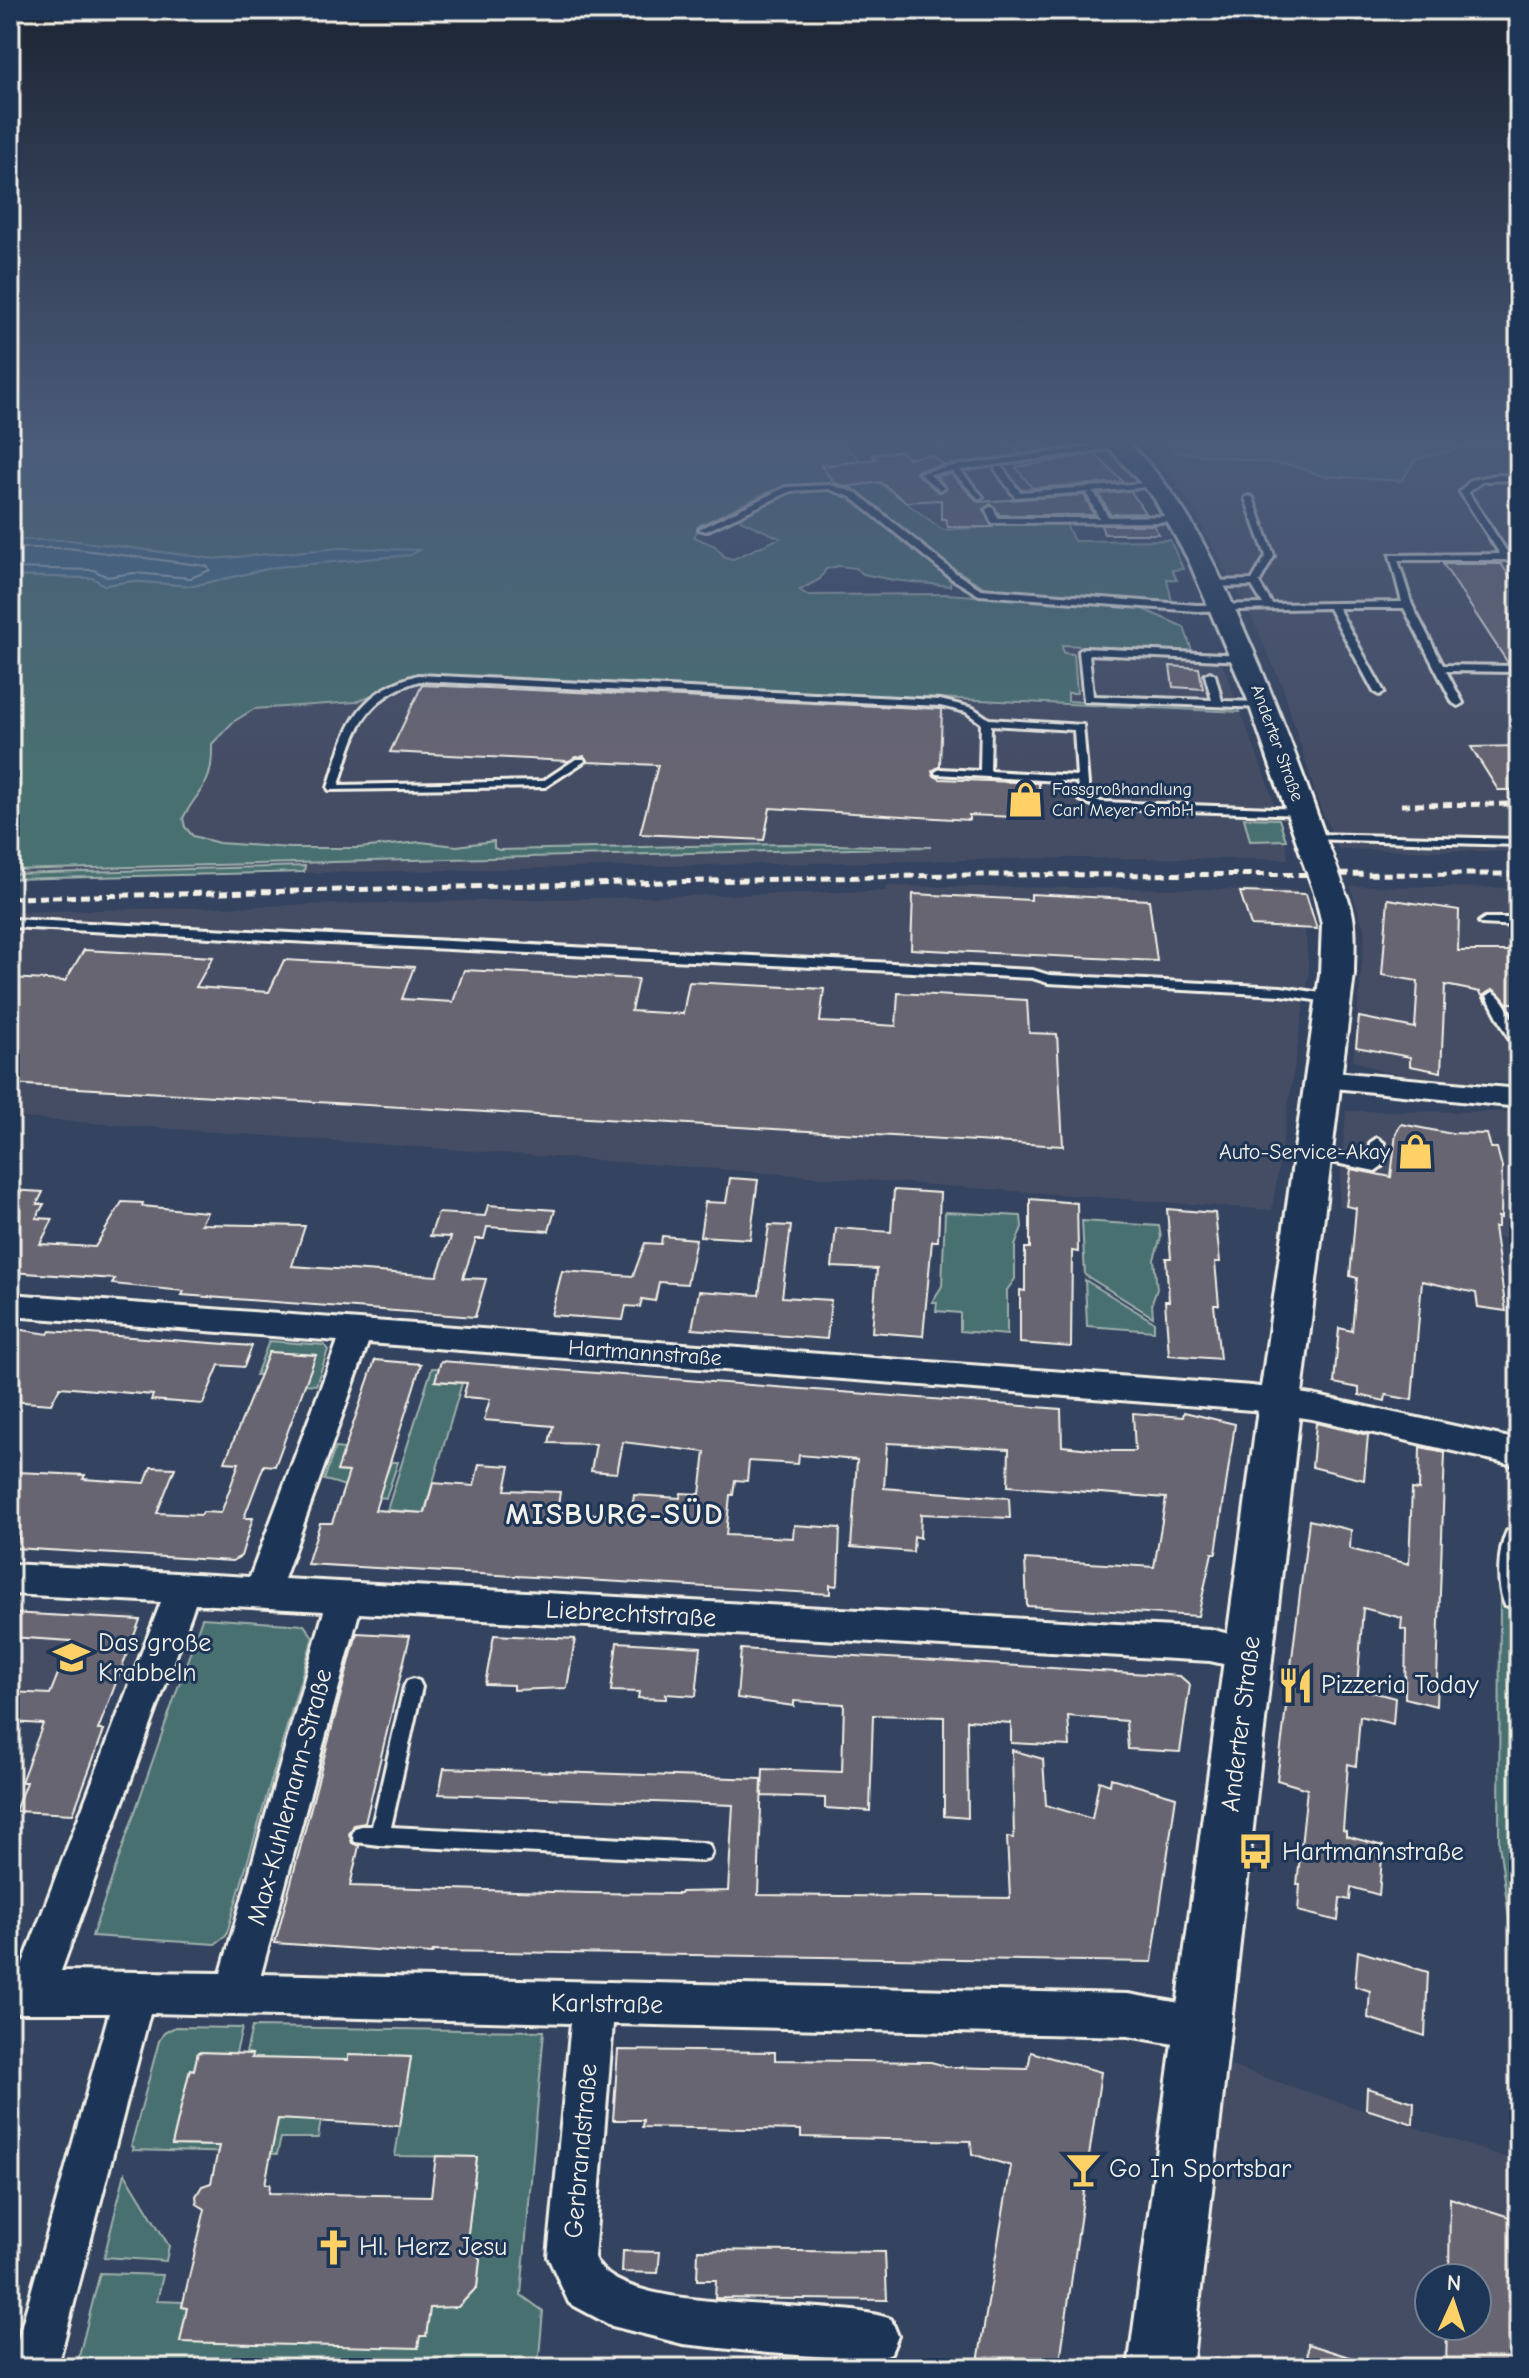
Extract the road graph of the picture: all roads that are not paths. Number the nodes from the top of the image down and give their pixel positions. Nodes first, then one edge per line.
1 (923, 551) edge
2 (1201, 551) edge
3 (1268, 551) edge
4 (1502, 551) edge
5 (1506, 557) junction
6 (1519, 562) edge
7 (1223, 583) junction
8 (1255, 583) junction
9 (1268, 605) junction
10 (1332, 605) junction
11 (1407, 605) junction
12 (1221, 607) junction
13 (1245, 658) junction
14 (1440, 668) junction
15 (1519, 669) edge
16 (1210, 675) dead end
17 (1379, 692) dead end
18 (1458, 703) dead end
19 (1218, 704) junction
20 (1264, 705) junction
21 (986, 722) junction
22 (580, 761) dead end
23 (940, 772) dead end
24 (985, 774) junction
25 (1082, 779) junction
26 (1310, 834) junction
27 (1519, 842) edge
28 (1485, 922) dead end
29 (1519, 922) edge
30 (10, 923) edge
31 (1493, 996) dead end
32 (1334, 999) junction
33 (1519, 1046) edge
34 (1324, 1080) junction
35 (1519, 1098) edge
36 (1377, 1143) dead end
37 (1313, 1154) junction
38 (10, 1305) edge
39 (357, 1331) junction
40 (1280, 1402) junction
41 (1519, 1453) edge
42 (1519, 1541) edge
43 (10, 1579) edge
44 (183, 1589) junction
45 (261, 1594) junction
46 (1518, 1594) edge
47 (345, 1599) junction
48 (1250, 1654) junction
49 (413, 1687) dead end
50 (702, 1852) dead end
51 (22, 1992) edge
52 (135, 1992) junction
53 (235, 1995) junction
54 (594, 2004) junction
55 (1203, 2028) junction
56 (874, 2336) dead end
57 (33, 2368) edge
58 (1160, 2368) edge

1 - 12 lane
2 - 7 main road, Anderter Straße
3 - 8 lane
4 - 5 lane
5 - 6 lane
5 - 11 lane
7 - 8 lane
7 - 12 main road, Anderter Straße
8 - 9 lane
9 - 10 lane
9 - 12 lane
10 - 11 lane
10 - 17 lane
11 - 14 lane
12 - 13 main road, Anderter Straße
13 - 19 lane
13 - 20 main road, Anderter Straße
14 - 15 lane
14 - 18 lane
16 - 19 lane
19 - 20 lane
20 - 26 main road, Anderter Straße
21 - 22 lane
21 - 24 lane
21 - 25 lane
23 - 24 lane
24 - 25 lane
25 - 26 lane
26 - 27 lane
26 - 32 main road, Anderter Straße, bridge
28 - 29 lane
30 - 32 lane
31 - 33 lane
32 - 34 main road, Anderter Straße
34 - 35 street
34 - 37 main road, Anderter Straße
36 - 37 lane
37 - 40 main road, Anderter Straße
38 - 39 street, Hartmannstraße
39 - 40 street, Hartmannstraße
39 - 45 street
40 - 41 street, Hartmannstraße
40 - 48 main road, Anderter Straße
42 - 46 street
43 - 44 street, Liebrechtstraße
44 - 45 street, Liebrechtstraße
44 - 51 street
45 - 47 street, Liebrechtstraße
47 - 48 street, Liebrechtstraße
47 - 53 street, Max-Kuhlemann-Straße
48 - 55 main road, Anderter Straße
49 - 50 lane
51 - 52 street, Karlstraße
52 - 53 street, Karlstraße
52 - 57 street
53 - 54 street, Karlstraße
54 - 55 street, Karlstraße
54 - 56 street, Gerbrandstraße
55 - 58 main road, Anderter Straße

